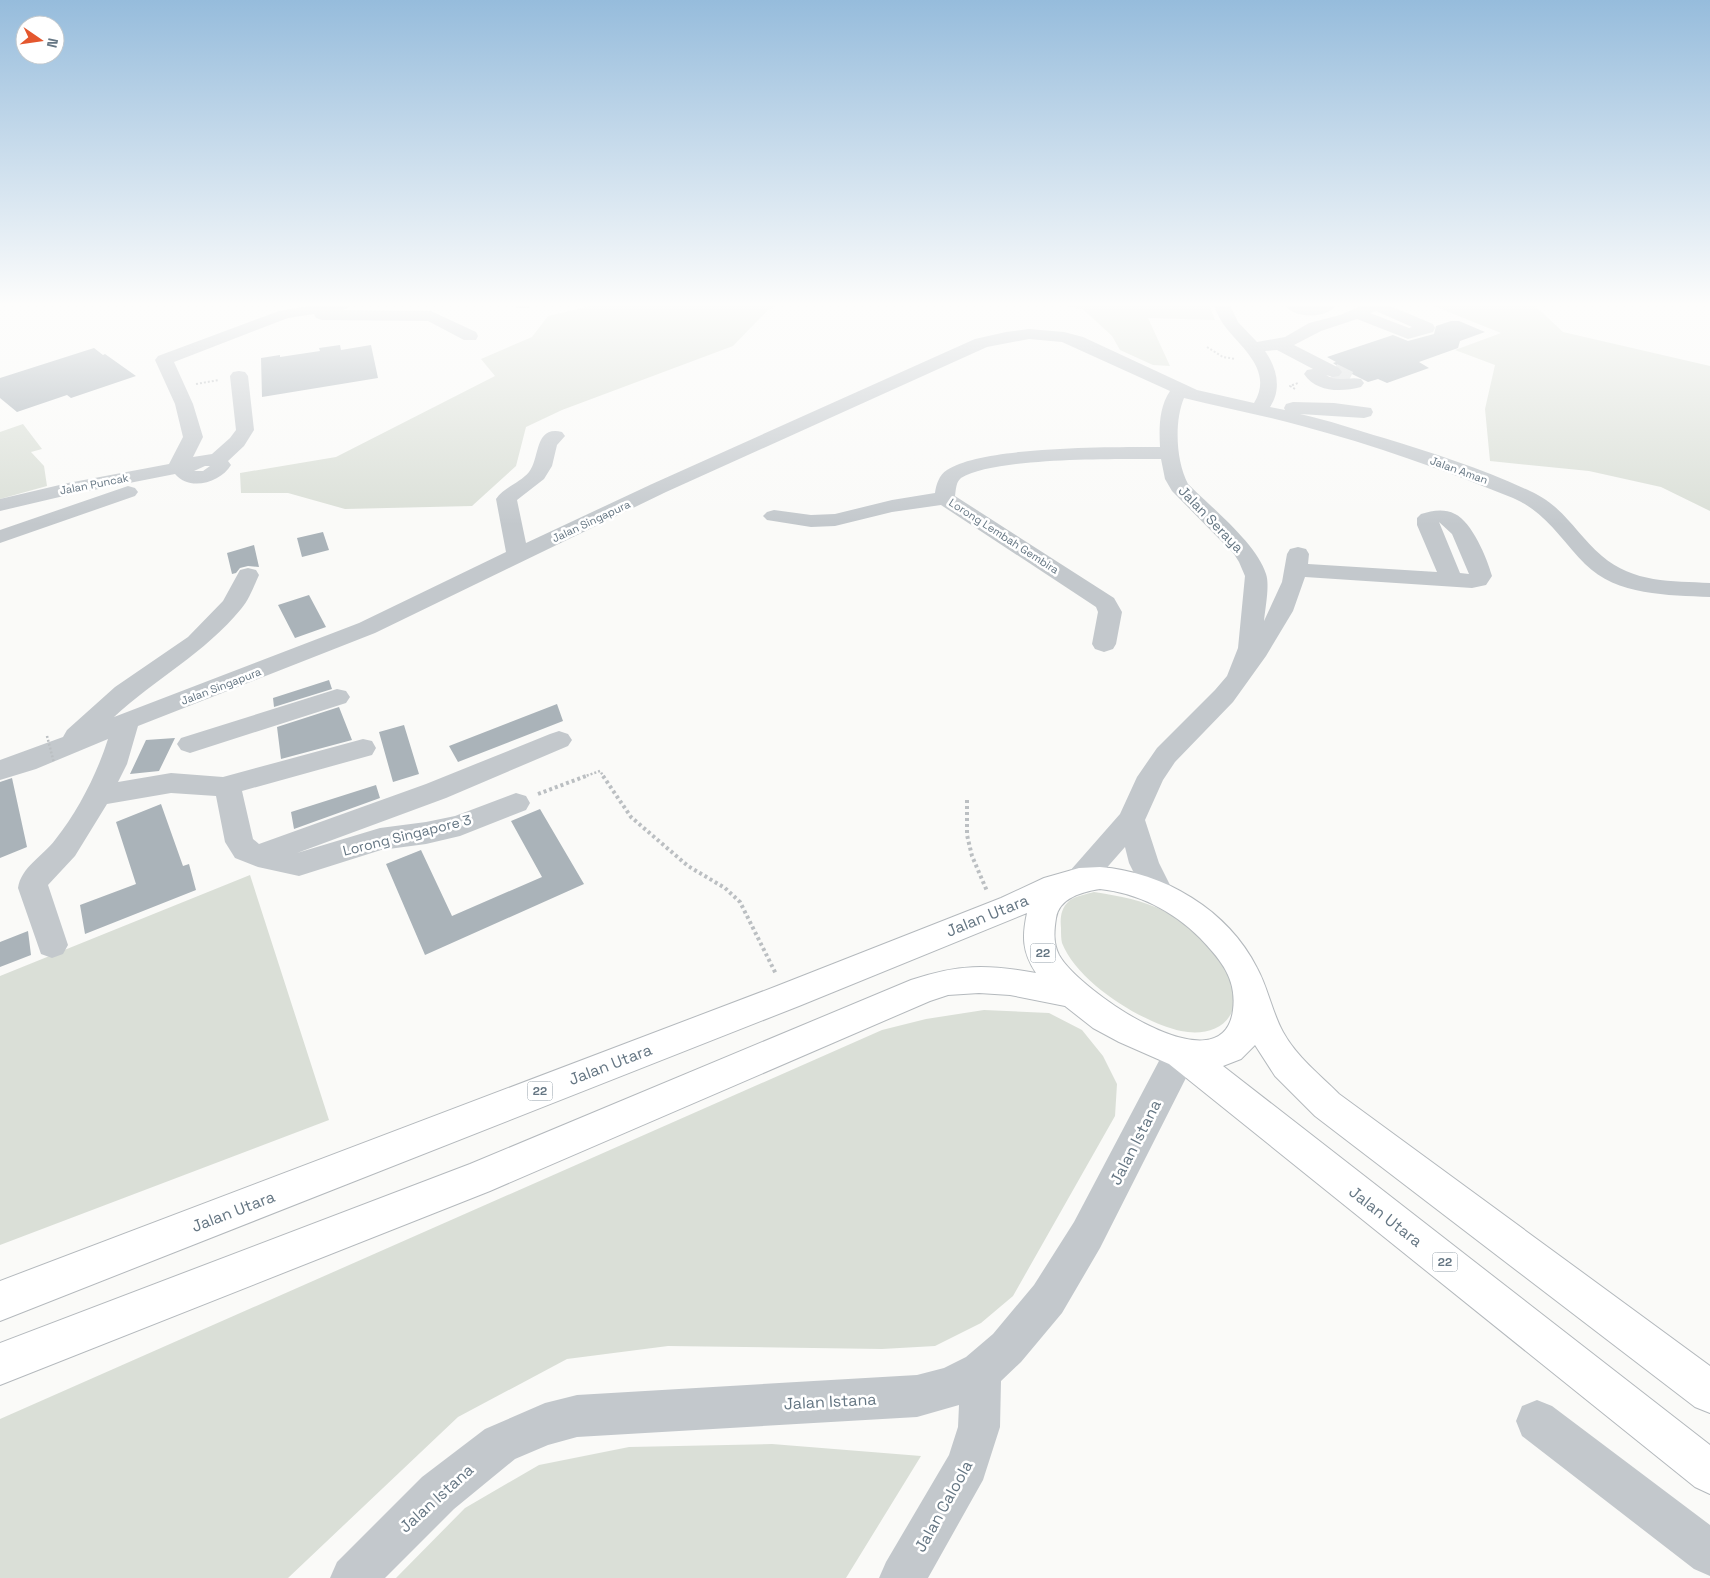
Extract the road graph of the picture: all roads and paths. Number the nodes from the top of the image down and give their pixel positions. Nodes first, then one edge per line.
1 (172, 379) edge
2 (239, 379) edge
3 (903, 379) edge
4 (1157, 379) edge
5 (1267, 379) edge
6 (1320, 379) tunnel mouth
7 (1358, 385) tunnel mouth
8 (1181, 390) junction
9 (1260, 409) junction
10 (1364, 412) dead end
11 (555, 436) dead end
12 (193, 437) junction
13 (1170, 453) junction
14 (212, 460) junction
15 (185, 470) junction
16 (945, 498) junction
17 (0, 505) edge
18 (774, 516) dead end
19 (0, 537) edge
20 (518, 554) junction
21 (248, 575) dead end
22 (1452, 580) dead end
23 (1669, 588) junction
24 (1710, 590) edge
25 (1710, 600) edge
26 (1104, 644) dead end
27 (1242, 671) junction
28 (337, 697) dead end
29 (127, 721) junction
30 (559, 740) dead end
31 (56, 748) junction
32 (363, 748) dead end
33 (0, 770) edge
34 (170, 783) junction
35 (223, 787) junction
36 (98, 794) junction
37 (968, 800) dead end
38 (516, 803) joint
39 (1131, 820) junction
40 (258, 856) junction
41 (1079, 880) junction
42 (1159, 893) junction
43 (991, 899) dead end
44 (52, 946) dead end
45 (1072, 994) junction
46 (1251, 994) junction
47 (788, 996) junction
48 (1180, 1053) junction
49 (0, 1301) edge
50 (0, 1364) edge
51 (981, 1372) junction
52 (1710, 1392) edge
53 (1537, 1421) dead end
54 (1710, 1472) edge
55 (1710, 1553) edge
56 (354, 1578) edge
57 (902, 1578) edge

1 - 12 street
2 - 14 street
3 - 20 street, Jalan Singapura
4 - 8 street, Jalan Singapura
5 - 9 street
6 - 7 street
8 - 9 street, Jalan Aman
8 - 13 street, Jalan Seraya
9 - 10 street
9 - 23 street, Jalan Aman
11 - 20 street
12 - 14 street
12 - 15 street
13 - 16 street, Lorong Lembah Gembira
13 - 27 street, Jalan Seraya
14 - 15 street, Jalan Puncak
15 - 17 street, Jalan Puncak
15 - 19 street
16 - 18 street
16 - 26 street, Lorong Lembah Gembira
20 - 29 street, Jalan Singapura
21 - 31 street
22 - 27 street
23 - 24 street, Jalan Aman
23 - 25 street
27 - 39 street, Jalan Seraya
28 - 34 street
29 - 31 street, Jalan Singapura
29 - 36 street
30 - 40 street
31 - 33 street, Jalan Singapura
32 - 35 street
34 - 35 street
34 - 36 street
35 - 40 street, Lorong Singapore 3
36 - 44 street
37 - 43 path
38 - 40 street, Lorong Singapore 3
38 - 47 path
39 - 41 street, Jalan Seraya
39 - 42 street
41 - 42 highway, 22
41 - 45 highway, 22
41 - 47 highway, Jalan Utara / 22
42 - 46 highway, 22
45 - 48 highway, 22
45 - 50 highway, 22
46 - 48 highway, 22
46 - 52 highway, 22
47 - 49 highway, Jalan Utara / 22
48 - 51 street, Jalan Istana
48 - 54 highway, Jalan Utara / 22
51 - 56 street, Jalan Istana
51 - 57 street, Jalan Caloola
53 - 55 street

